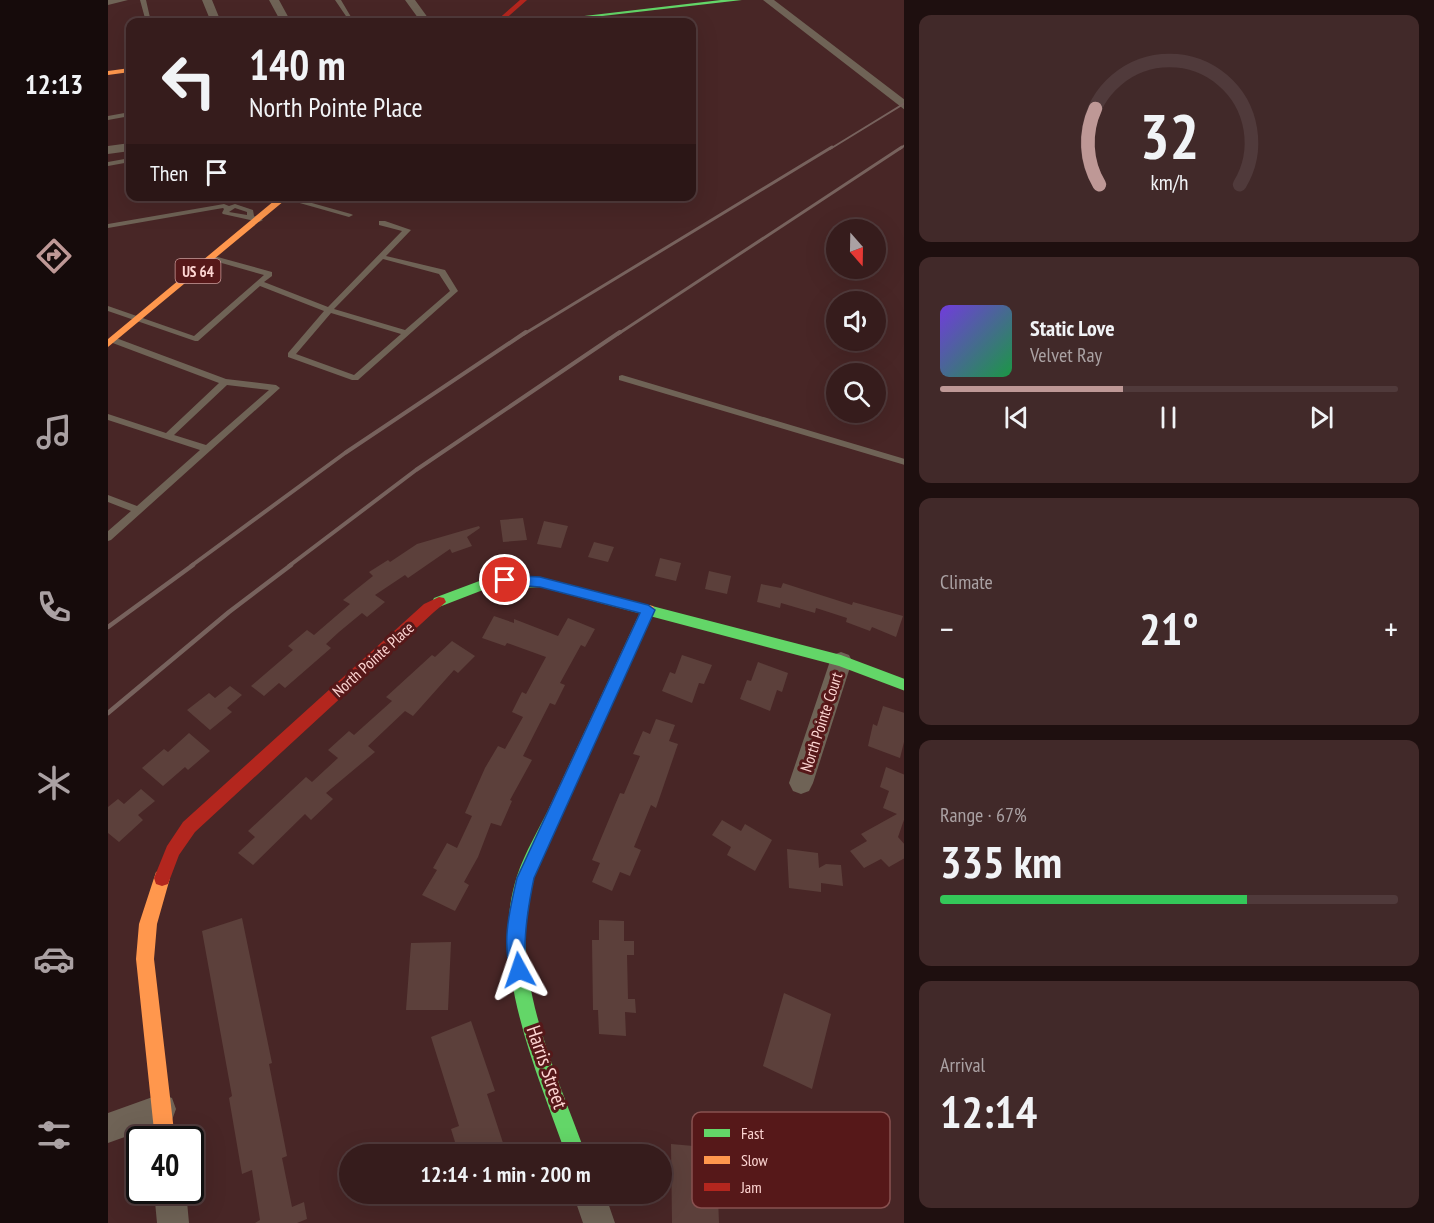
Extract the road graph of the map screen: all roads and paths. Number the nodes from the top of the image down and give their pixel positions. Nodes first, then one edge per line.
1 (123, 0) edge
2 (143, 0) edge
3 (207, 0) edge
4 (274, 0) edge
5 (338, 0) edge
6 (410, 0) edge
7 (524, 0) edge
8 (739, 0) edge
9 (768, 0) edge
10 (108, 2) edge
11 (695, 2) edge
12 (148, 18) edge
13 (214, 18) edge
14 (284, 18) edge
15 (349, 18) edge
16 (423, 18) edge
17 (503, 18) edge
18 (568, 18) edge
19 (126, 71) edge
20 (108, 73) edge
21 (904, 106) edge
22 (126, 115) edge
23 (108, 118) edge
24 (126, 148) edge
25 (108, 150) edge
26 (126, 161) edge
27 (108, 164) edge
28 (224, 201) edge
29 (280, 201) edge
30 (301, 201) edge
31 (226, 208) junction
32 (349, 214) dead end
33 (255, 218) junction
34 (382, 223) dead end
35 (108, 226) edge
36 (382, 257) junction
37 (214, 258) junction
38 (259, 283) junction
39 (108, 308) edge
40 (329, 310) junction
41 (138, 320) junction
42 (406, 333) junction
43 (110, 342) edge
44 (622, 378) dead end
45 (225, 382) junction
46 (108, 417) edge
47 (168, 436) junction
48 (207, 449) junction
49 (904, 462) edge
50 (108, 498) edge
51 (139, 510) junction
52 (108, 537) edge
53 (648, 610) junction
54 (841, 661) junction
55 (904, 685) edge
56 (801, 783) dead end
57 (161, 1109) junction
58 (163, 1126) edge
59 (108, 1128) edge
60 (572, 1144) edge
61 (171, 1204) edge
62 (592, 1204) edge
63 (173, 1223) edge
64 (599, 1223) edge

1 - 10 street
2 - 12 lane
3 - 13 street
4 - 14 street
5 - 15 lane
6 - 16 street
7 - 17 street
8 - 11 street
9 - 21 street
11 - 18 street
19 - 20 street
22 - 23 lane
24 - 25 street
26 - 27 lane
28 - 31 lane
29 - 33 street, US 64
30 - 32 lane
31 - 33 lane
31 - 35 lane
33 - 37 street, US 64
34 - 36 lane
36 - 40 lane
36 - 42 lane
37 - 38 lane
37 - 41 street, US 64
38 - 40 lane
38 - 41 lane
39 - 41 lane
40 - 42 lane
40 - 42 lane
41 - 43 street, US 64
43 - 45 lane
44 - 49 lane
45 - 47 lane
45 - 48 lane
46 - 47 lane
47 - 48 lane
48 - 51 lane
50 - 51 lane
51 - 52 lane
53 - 54 street, North Pointe Place
53 - 57 street, North Pointe Place
53 - 60 street, Harris Street
54 - 55 street, North Pointe Place
54 - 56 street, North Pointe Court
57 - 58 street, North Pointe Place
57 - 59 street
61 - 63 street
62 - 64 street

